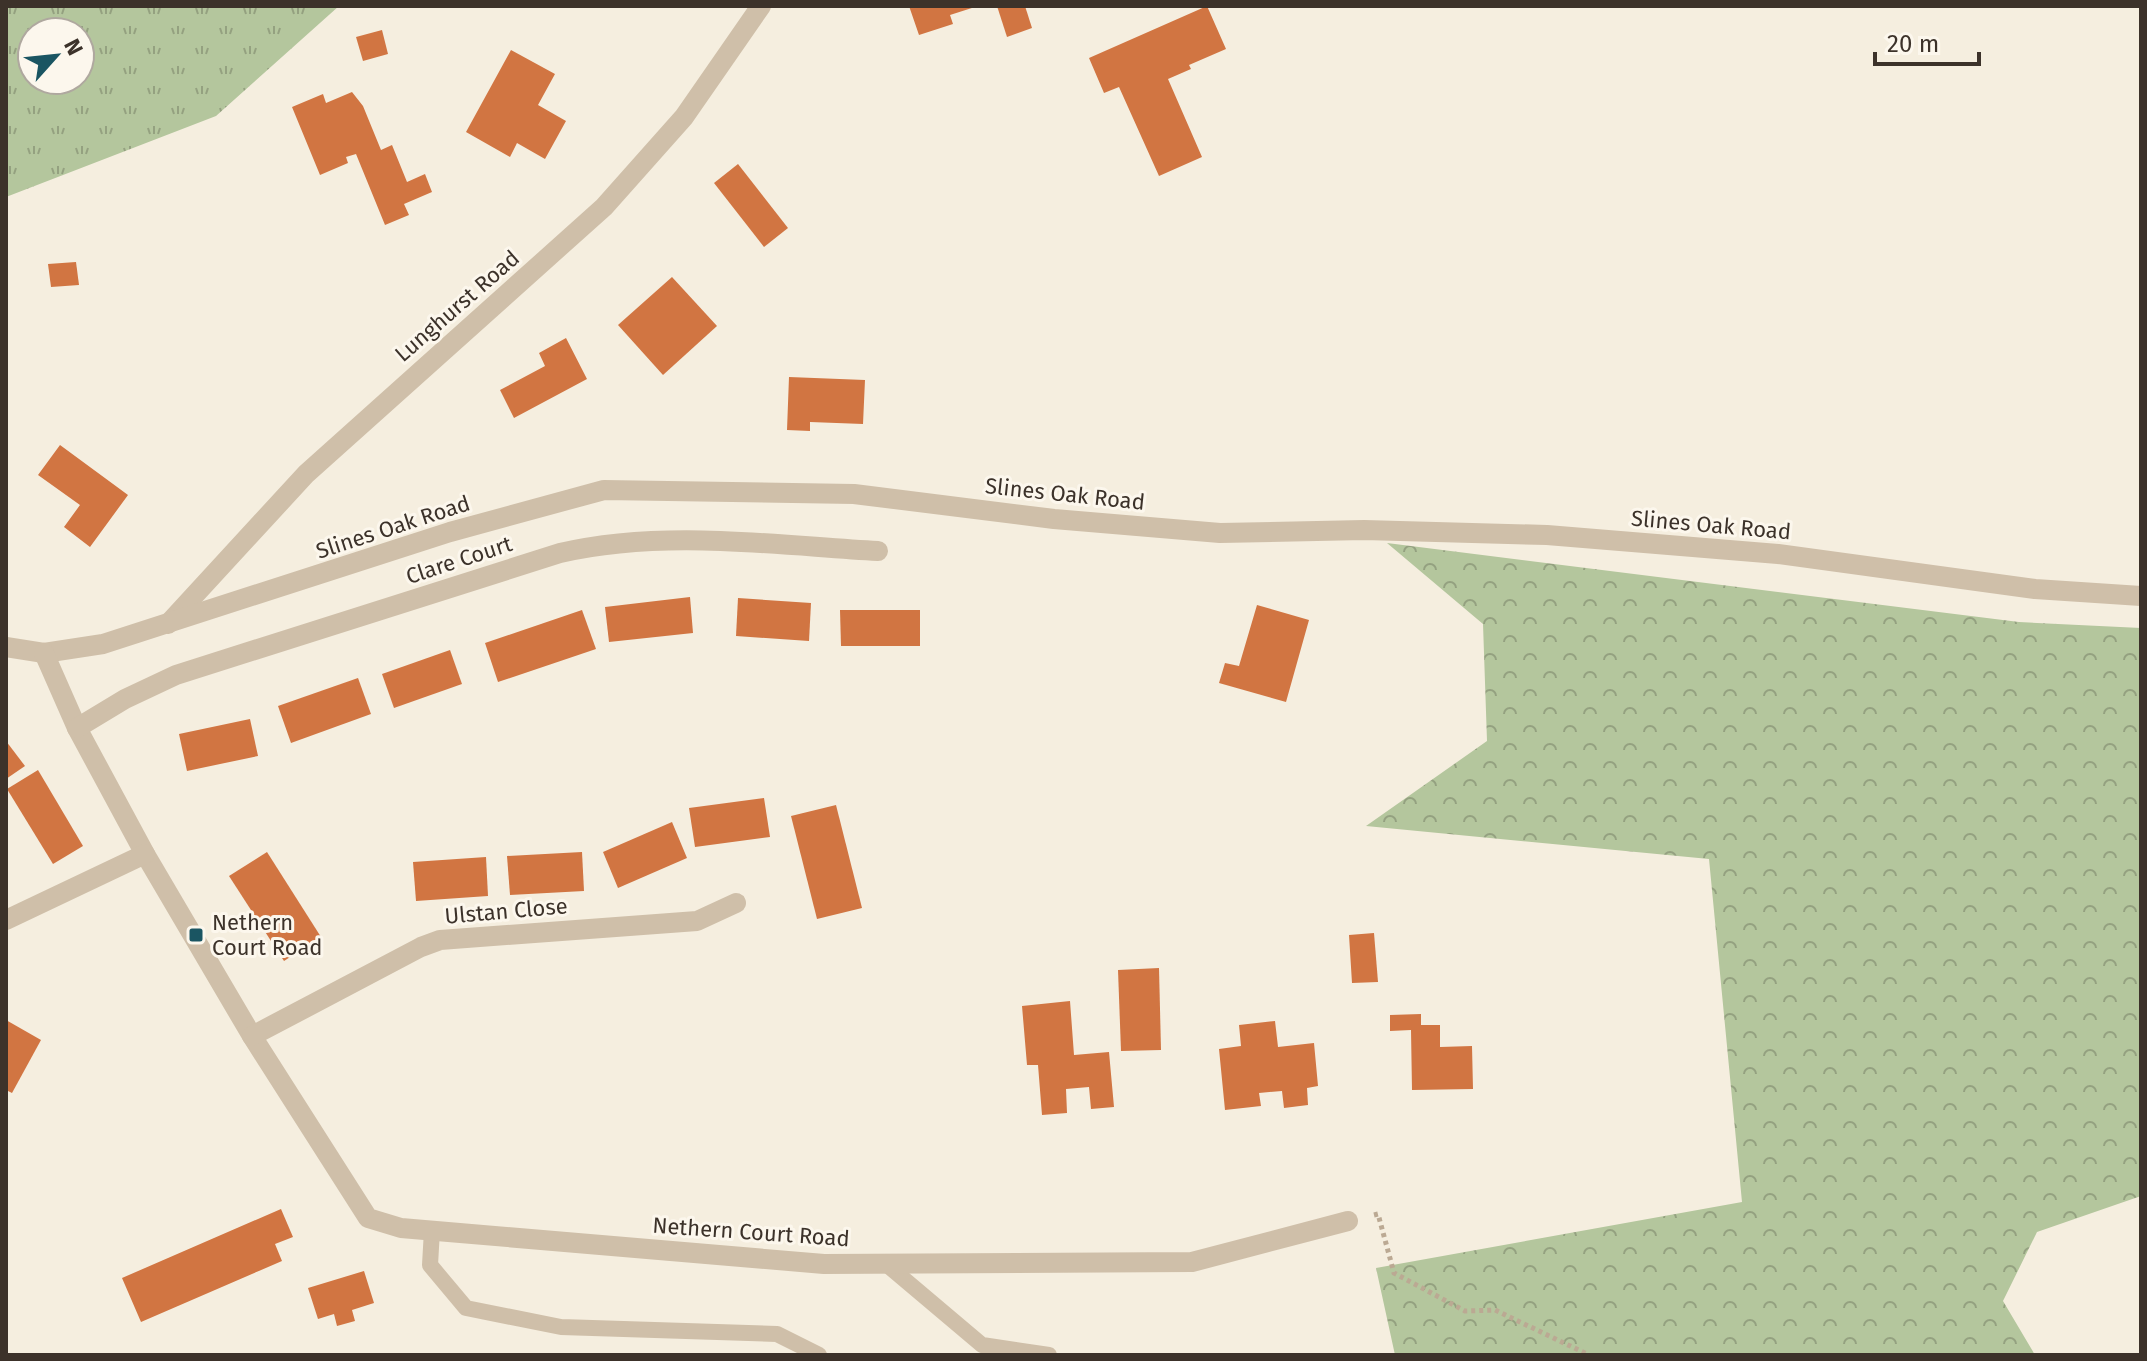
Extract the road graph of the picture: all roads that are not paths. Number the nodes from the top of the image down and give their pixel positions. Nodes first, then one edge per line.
1 (761, 6) edge
2 (878, 551) dead end
3 (2141, 596) edge
4 (166, 626) junction
5 (6, 647) edge
6 (44, 653) junction
7 (77, 728) junction
8 (145, 854) junction
9 (736, 903) dead end
10 (6, 920) edge
11 (252, 1036) junction
12 (1348, 1221) road end
13 (432, 1230) junction
14 (886, 1264) junction
15 (819, 1355) edge
16 (1049, 1355) edge

1 - 4 street, Lunghurst Road
2 - 7 street, Clare Court
3 - 4 street, Slines Oak Road
4 - 6 street, Slines Oak Road
5 - 6 street, Slines Oak Road
6 - 7 street, Nethern Court Road
7 - 8 street, Nethern Court Road
8 - 10 street
8 - 11 street, Nethern Court Road
9 - 11 street, Ulstan Close
11 - 13 street, Nethern Court Road
12 - 14 street, Nethern Court Road
13 - 14 street, Nethern Court Road
13 - 15 lane
14 - 16 lane

